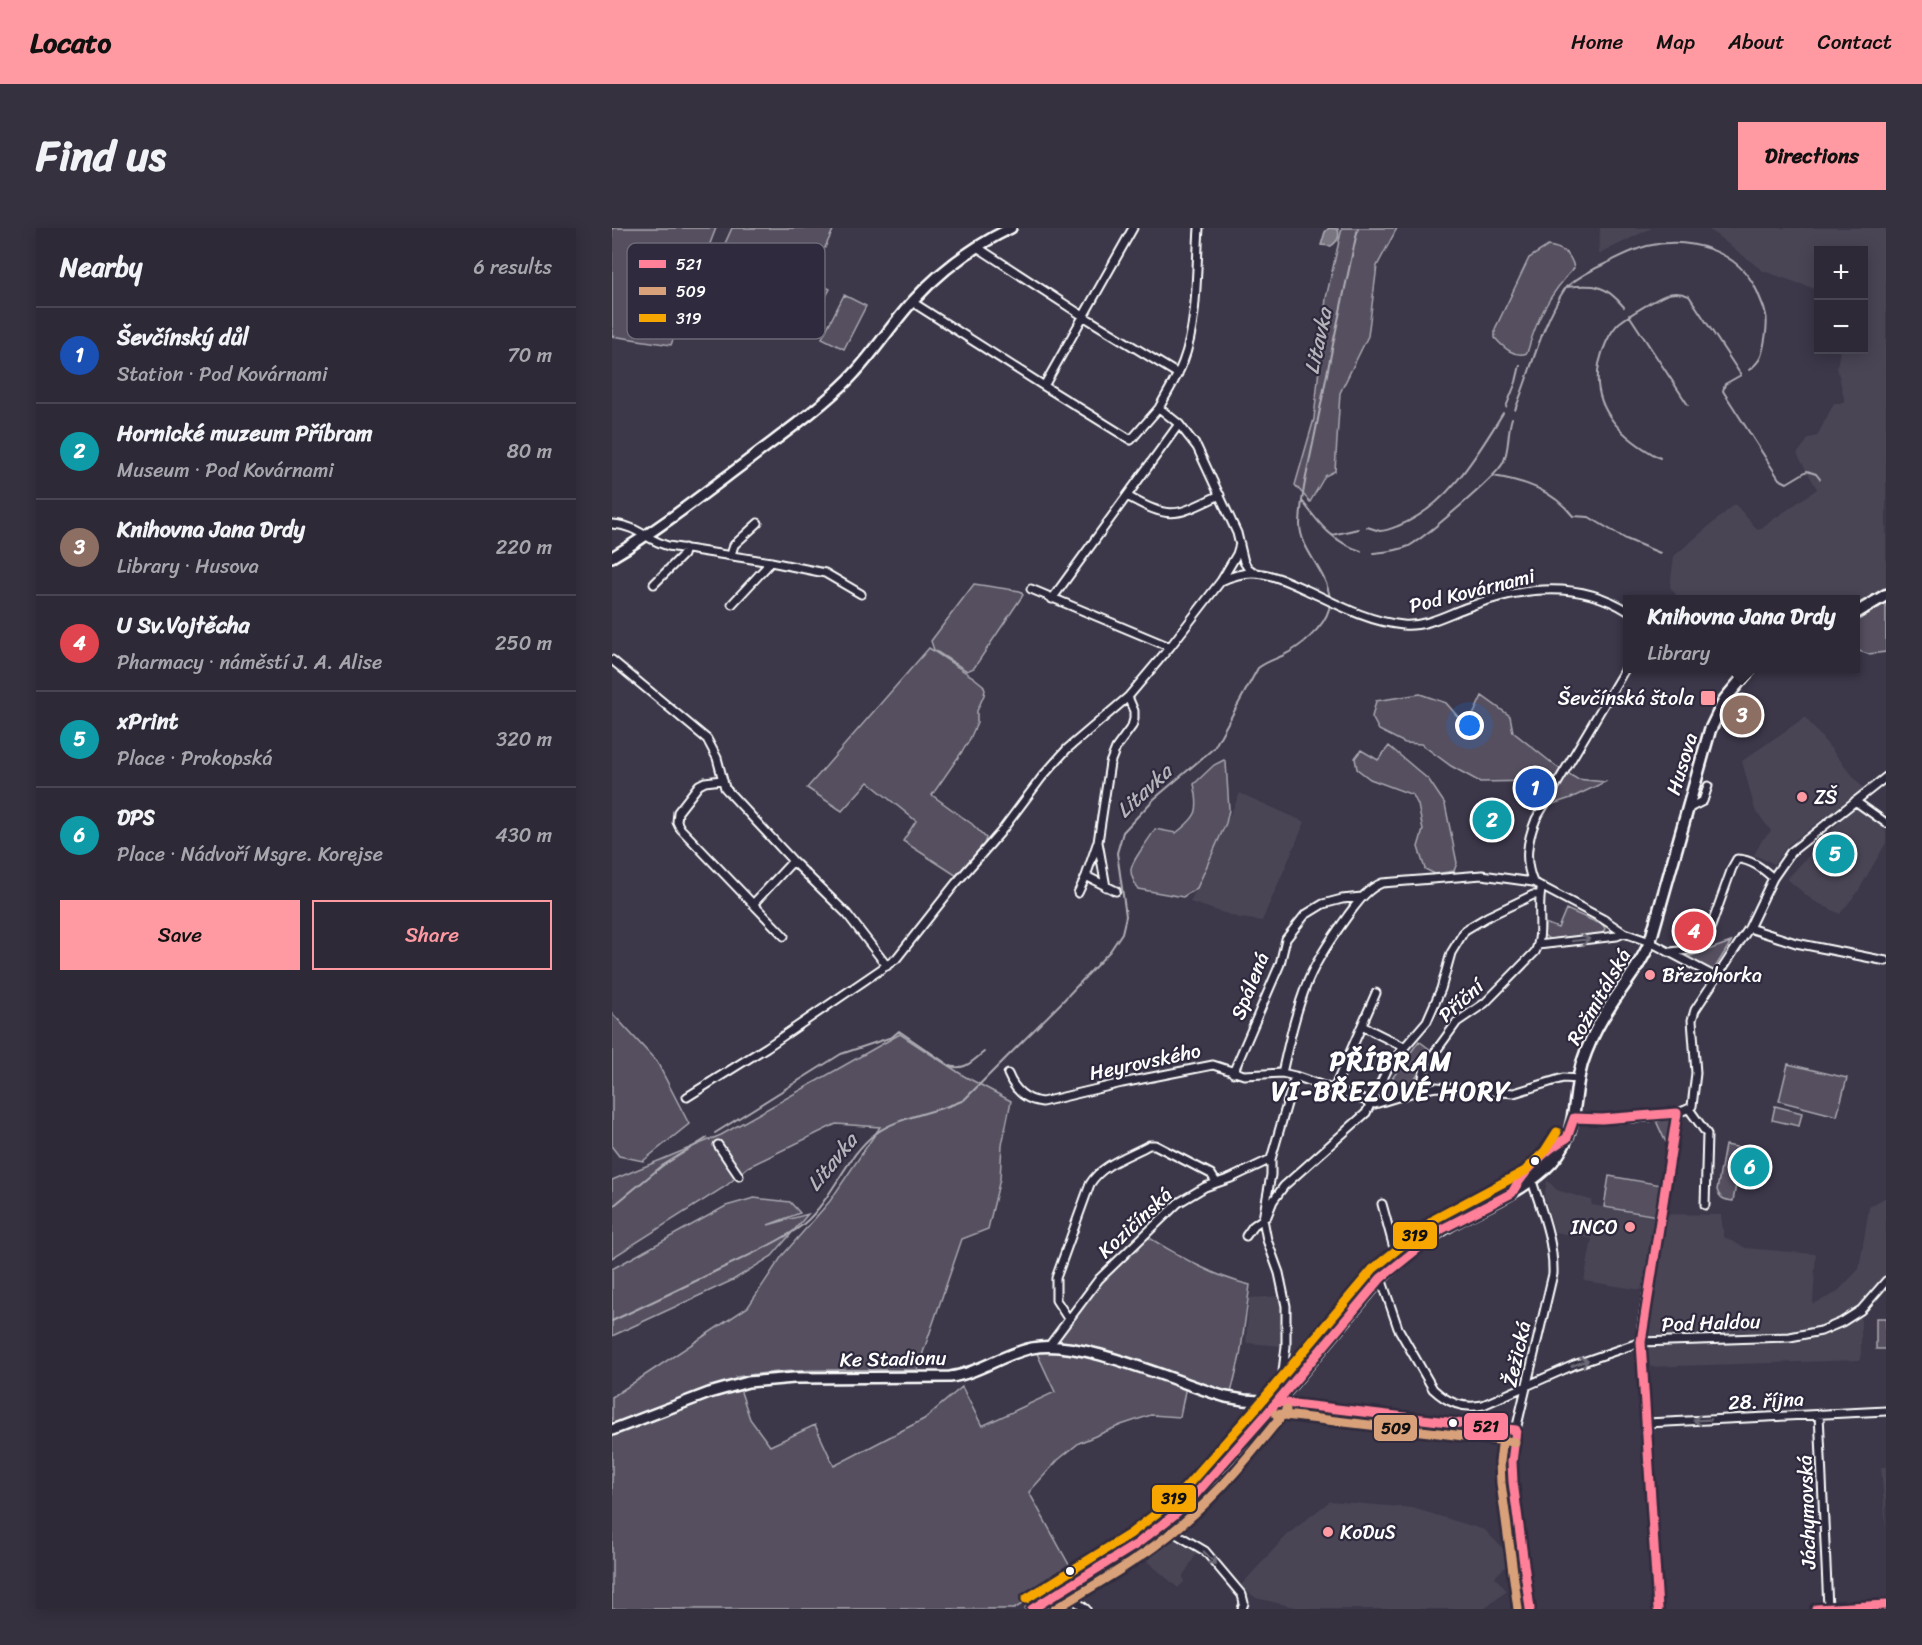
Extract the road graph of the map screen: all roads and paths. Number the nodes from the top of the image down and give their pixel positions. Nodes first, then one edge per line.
1 (1011, 228) edge
2 (1133, 228) edge
3 (1199, 228) edge
4 (977, 247) junction
5 (912, 302) junction
6 (1083, 316) junction
7 (1178, 374) junction
8 (1044, 386) junction
9 (1159, 408) junction
10 (1179, 424) junction
11 (1220, 495) junction
12 (1126, 496) junction
13 (758, 523) dead end
14 (612, 524) edge
15 (646, 537) junction
16 (1240, 544) junction
17 (685, 548) junction
18 (731, 555) junction
19 (612, 557) edge
20 (771, 562) junction
21 (1255, 573) junction
22 (1221, 580) junction
23 (654, 584) dead end
24 (1031, 589) dead end
25 (861, 594) dead end
26 (1886, 595) edge
27 (1052, 598) junction
28 (732, 604) dead end
29 (1623, 607) edge
30 (1860, 611) edge
31 (1170, 647) junction
32 (612, 660) edge
33 (1623, 672) edge
34 (1747, 673) edge
35 (1128, 698) junction
36 (1886, 777) edge
37 (722, 780) junction
38 (1708, 786) dead end
39 (1855, 801) junction
40 (1687, 810) junction
41 (1886, 823) edge
42 (1098, 842) junction
43 (794, 861) junction
44 (1086, 876) junction
45 (1773, 878) junction
46 (1533, 882) junction
47 (1106, 887) junction
48 (1116, 891) dead end
49 (1541, 891) junction
50 (1077, 892) dead end
51 (1362, 897) junction
52 (753, 904) junction
53 (1749, 928) junction
54 (1624, 933) junction
55 (784, 936) dead end
56 (1650, 942) junction
57 (1538, 945) junction
58 (1670, 952) junction
59 (1886, 961) edge
60 (887, 966) junction
61 (1716, 977) junction
62 (1376, 993) dead end
63 (1362, 1026) junction
64 (1404, 1047) junction
65 (1233, 1073) junction
66 (1282, 1073) junction
67 (1008, 1074) dead end
68 (1295, 1076) junction
69 (1579, 1079) junction
70 (1334, 1089) junction
71 (1421, 1090) junction
72 (687, 1097) dead end
73 (1370, 1103) junction
74 (1689, 1109) junction
75 (1677, 1113) junction
76 (1574, 1118) junction
77 (717, 1145) dead end
78 (1271, 1159) junction
79 (739, 1176) dead end
80 (1532, 1181) junction
81 (1216, 1182) junction
82 (1382, 1204) dead end
83 (1705, 1206) dead end
84 (1263, 1218) junction
85 (1246, 1236) dead end
86 (1398, 1263) junction
87 (1381, 1278) junction
88 (1886, 1281) edge
89 (1068, 1320) junction
90 (1641, 1342) junction
91 (1048, 1346) junction
92 (1526, 1387) junction
93 (1281, 1398) junction
94 (1886, 1411) edge
95 (1819, 1414) junction
96 (1647, 1423) junction
97 (612, 1430) edge
98 (1516, 1430) junction
99 (1161, 1526) junction
100 (1062, 1590) junction
101 (1886, 1605) edge
102 (1828, 1608) edge
103 (1032, 1609) edge
104 (1086, 1609) edge
105 (1242, 1609) edge
106 (1530, 1609) edge
107 (1658, 1609) edge
108 (1816, 1609) edge

1 - 4 street
2 - 6 street
3 - 7 street
4 - 5 street
4 - 6 street
5 - 8 street
5 - 15 street
6 - 7 street
6 - 8 street
7 - 9 street
8 - 9 street
9 - 10 street
10 - 11 street
10 - 12 street
11 - 12 street
11 - 16 street
12 - 27 street
13 - 18 street
14 - 15 street
15 - 17 street
15 - 19 street
16 - 21 street
16 - 22 street
17 - 18 street
17 - 23 street
18 - 20 street
20 - 25 street
20 - 28 street
21 - 22 street
21 - 29 street, Pod Kovárnami
22 - 31 street
24 - 27 street
26 - 30 main road
27 - 31 street
31 - 35 street
32 - 37 street
33 - 46 street
34 - 40 main road, Husova
35 - 42 street
35 - 60 street
36 - 39 street
37 - 43 street
37 - 52 street
38 - 40 street, Husova
39 - 41 street
39 - 45 street
40 - 56 main road, Husova
42 - 44 street
42 - 47 street
43 - 52 street
43 - 60 street
44 - 47 street
44 - 50 street
45 - 53 street
45 - 58 street
46 - 49 street
46 - 51 street
47 - 48 street
49 - 54 street
49 - 57 street
49 - 64 street
51 - 65 street, Spálená
51 - 66 street
52 - 55 street
53 - 59 street
53 - 61 street
54 - 56 street
57 -> 54 street
56 - 58 street
56 - 69 main road, Rožmitálská
57 - 71 street, Příční
58 - 61 street
60 - 72 street
61 - 74 street
62 - 63 street
63 - 64 street
63 - 70 street
64 - 73 street
65 - 66 street, Heyrovského
65 - 67 street, Heyrovského
66 - 68 street, Heyrovského
68 - 70 street, Heyrovského
68 - 78 street
69 - 71 street
69 - 76 main road, Rožmitálská
70 - 73 street, Heyrovského
71 - 73 street
73 - 84 street
74 - 75 street
74 - 83 street
75 - 76 street
75 - 90 street
76 - 80 main road, Rožmitálská
77 - 79 street
78 - 81 street, Kozičínská
78 - 84 street
80 - 86 main road, Rožmitálská
80 - 92 street, Žežická
81 - 89 street, Kozičínská
81 - 89 street
82 - 86 street
84 - 85 street
84 - 93 street
86 - 87 main road, Rožmitálská
87 - 92 street, Pod Haldou
87 - 93 main road, Rožmitálská
88 - 90 street, Pod Haldou
89 - 91 street, Kozičínská
92 -> 90 street, Pod Haldou
90 - 96 street
91 - 93 street, Ke Stadionu
91 - 97 street, Ke Stadionu
92 - 98 street, Žežická
93 - 98 street
93 - 99 main road, Rožmitálská
94 - 95 street, 28. října
95 -> 96 street, 28. října
95 - 102 street, Jáchymovská
96 - 107 street
98 - 106 street, Žežická
99 - 100 main road, Rožmitálská
99 -> 105 street
100 - 103 main road, Rožmitálská
100 - 104 street
101 - 102 street
102 - 108 street

